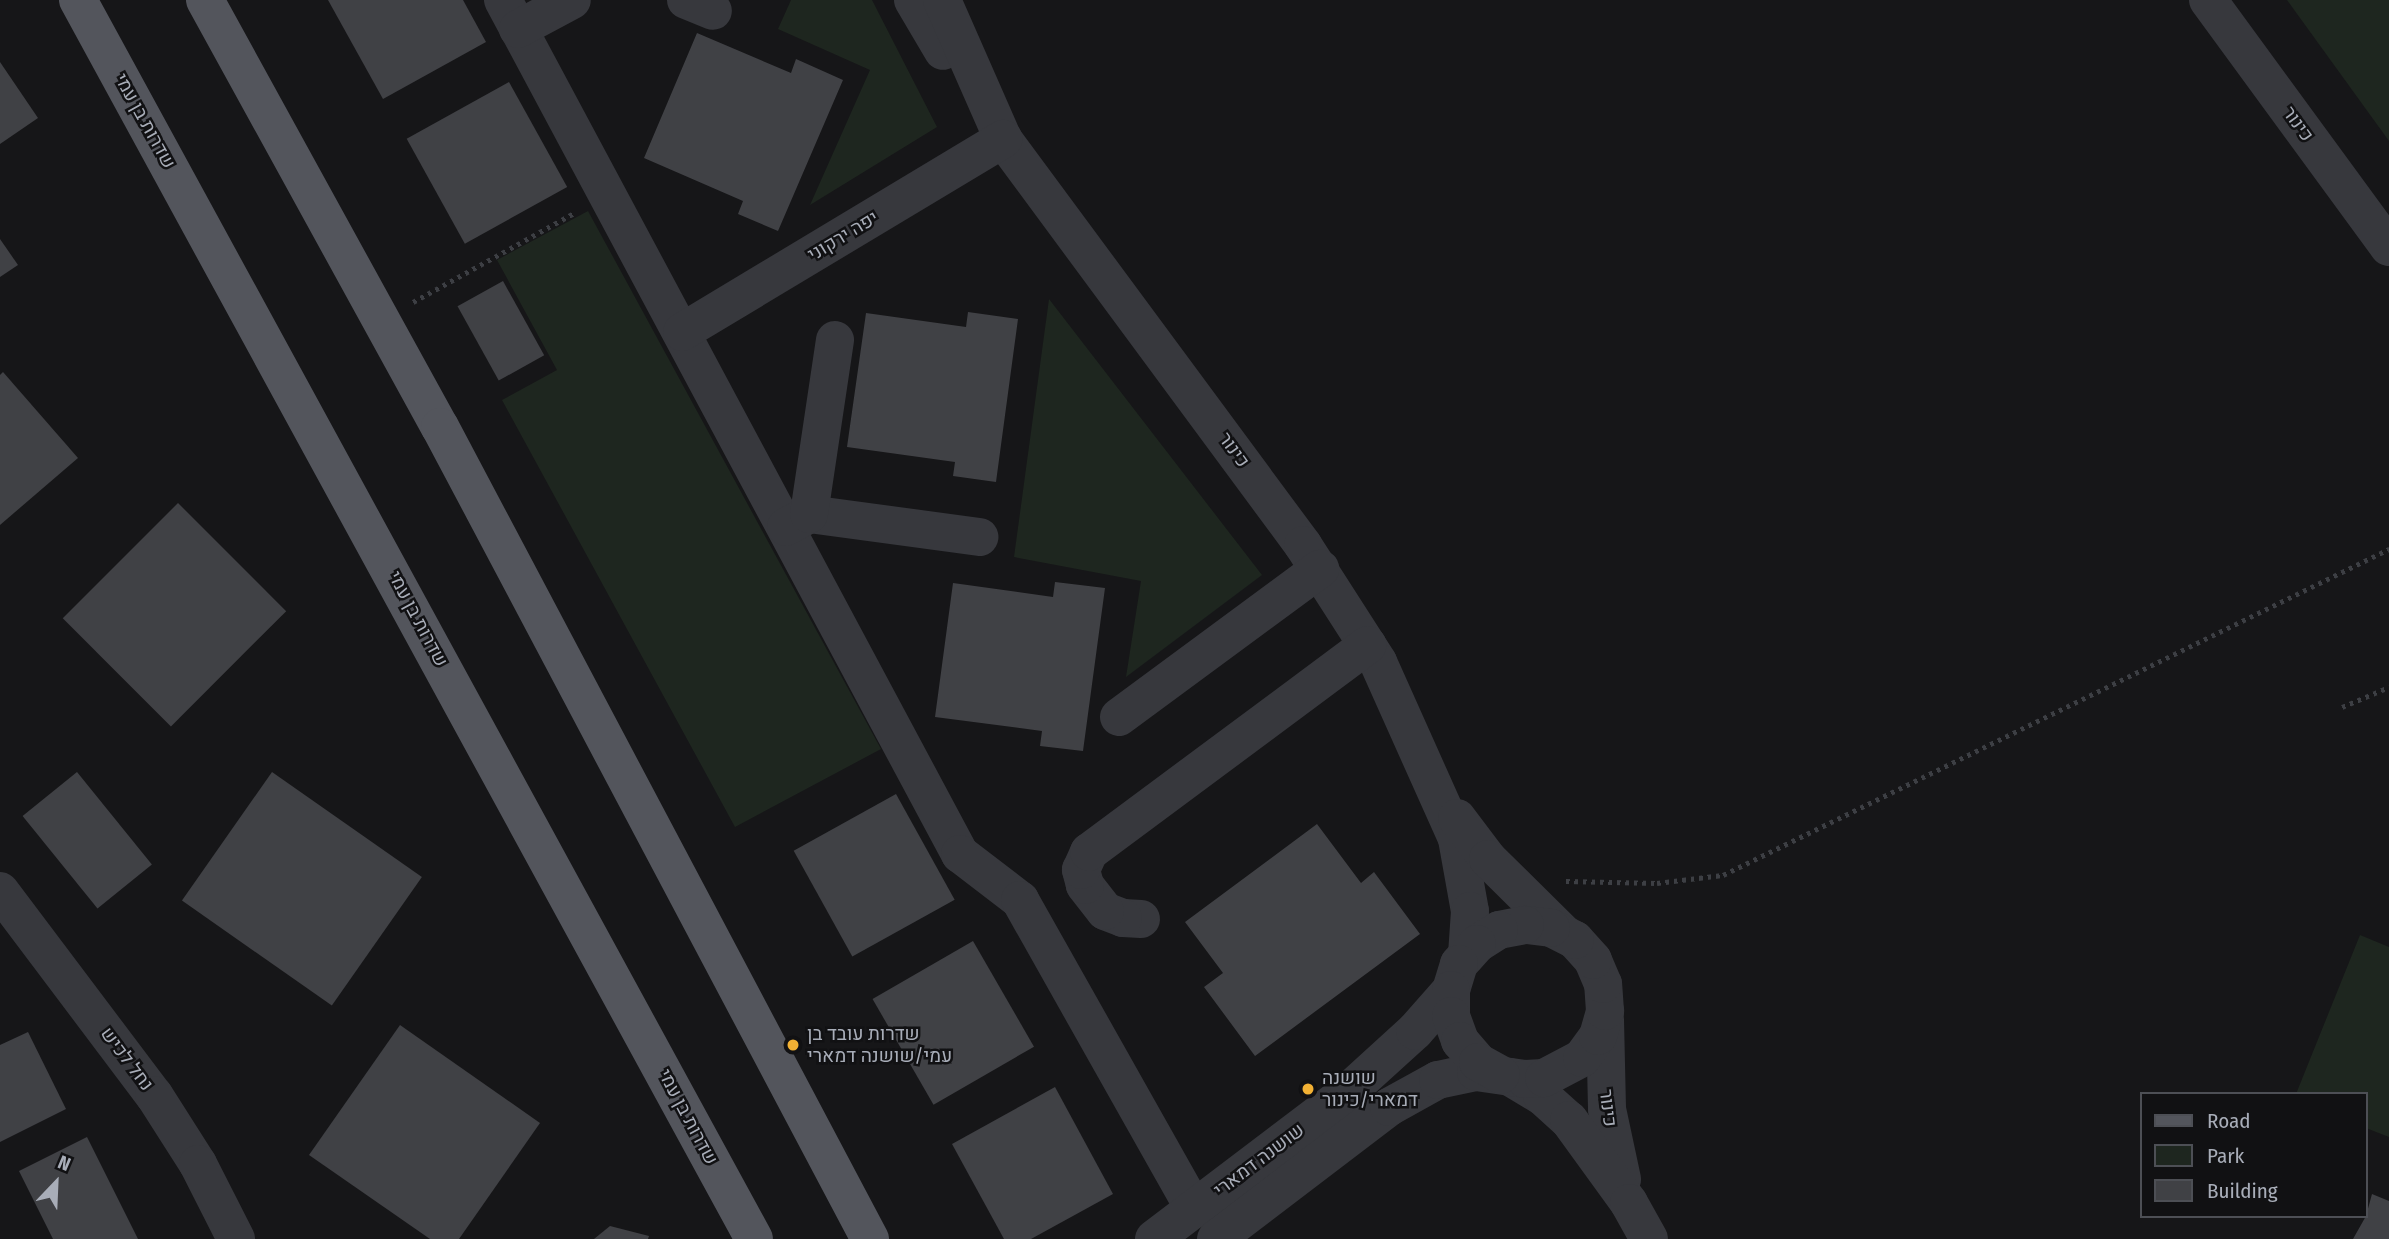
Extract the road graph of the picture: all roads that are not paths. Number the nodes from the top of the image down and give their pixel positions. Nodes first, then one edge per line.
1 (78, 0) edge
2 (205, 0) edge
3 (572, 0) edge
4 (913, 0) edge
5 (942, 0) edge
6 (2208, 0) edge
7 (510, 14) edge
8 (1001, 135) junction
9 (2389, 247) edge
10 (682, 332) junction
11 (835, 340) dead end
12 (798, 520) junction
13 (979, 537) dead end
14 (1320, 569) junction
15 (1368, 645) junction
16 (1119, 717) dead end
17 (1437, 791) junction
18 (0, 891) edge
19 (1141, 919) dead end
20 (1567, 936) junction
21 (1467, 955) junction
22 (1451, 990) junction
23 (1605, 1011) junction
24 (1506, 1076) junction
25 (1629, 1203) junction
26 (1194, 1209) junction
27 (236, 1239) edge
28 (754, 1239) edge
29 (870, 1239) edge
30 (1154, 1239) edge
31 (1216, 1239) edge
32 (1649, 1239) edge

1 - 28 main road, שדרות בן עמי
2 - 29 main road
3 - 7 street
4 - 8 street, כינור
5 - 8 street, כינור
6 - 9 street, כינור
7 - 10 street
8 - 10 street, יפה ירקוני
8 - 14 street, כינור
10 - 12 street
11 - 12 street
12 - 13 street
12 - 26 street
14 - 15 street, כינור
14 - 16 street
15 - 17 street, כינור
15 - 19 street
17 - 20 street, כינור
17 - 21 street, כינור
18 - 27 street, נחל לכיש
20 - 21 street
20 - 23 street
21 - 22 street
22 - 24 street
22 - 26 street, שושנה דמארי
23 - 24 street
23 - 25 street, כינור
24 - 25 street, כינור
24 - 31 street, שושנה דמארי
25 - 32 street, כינור
26 - 30 street, שושנה דמארי

